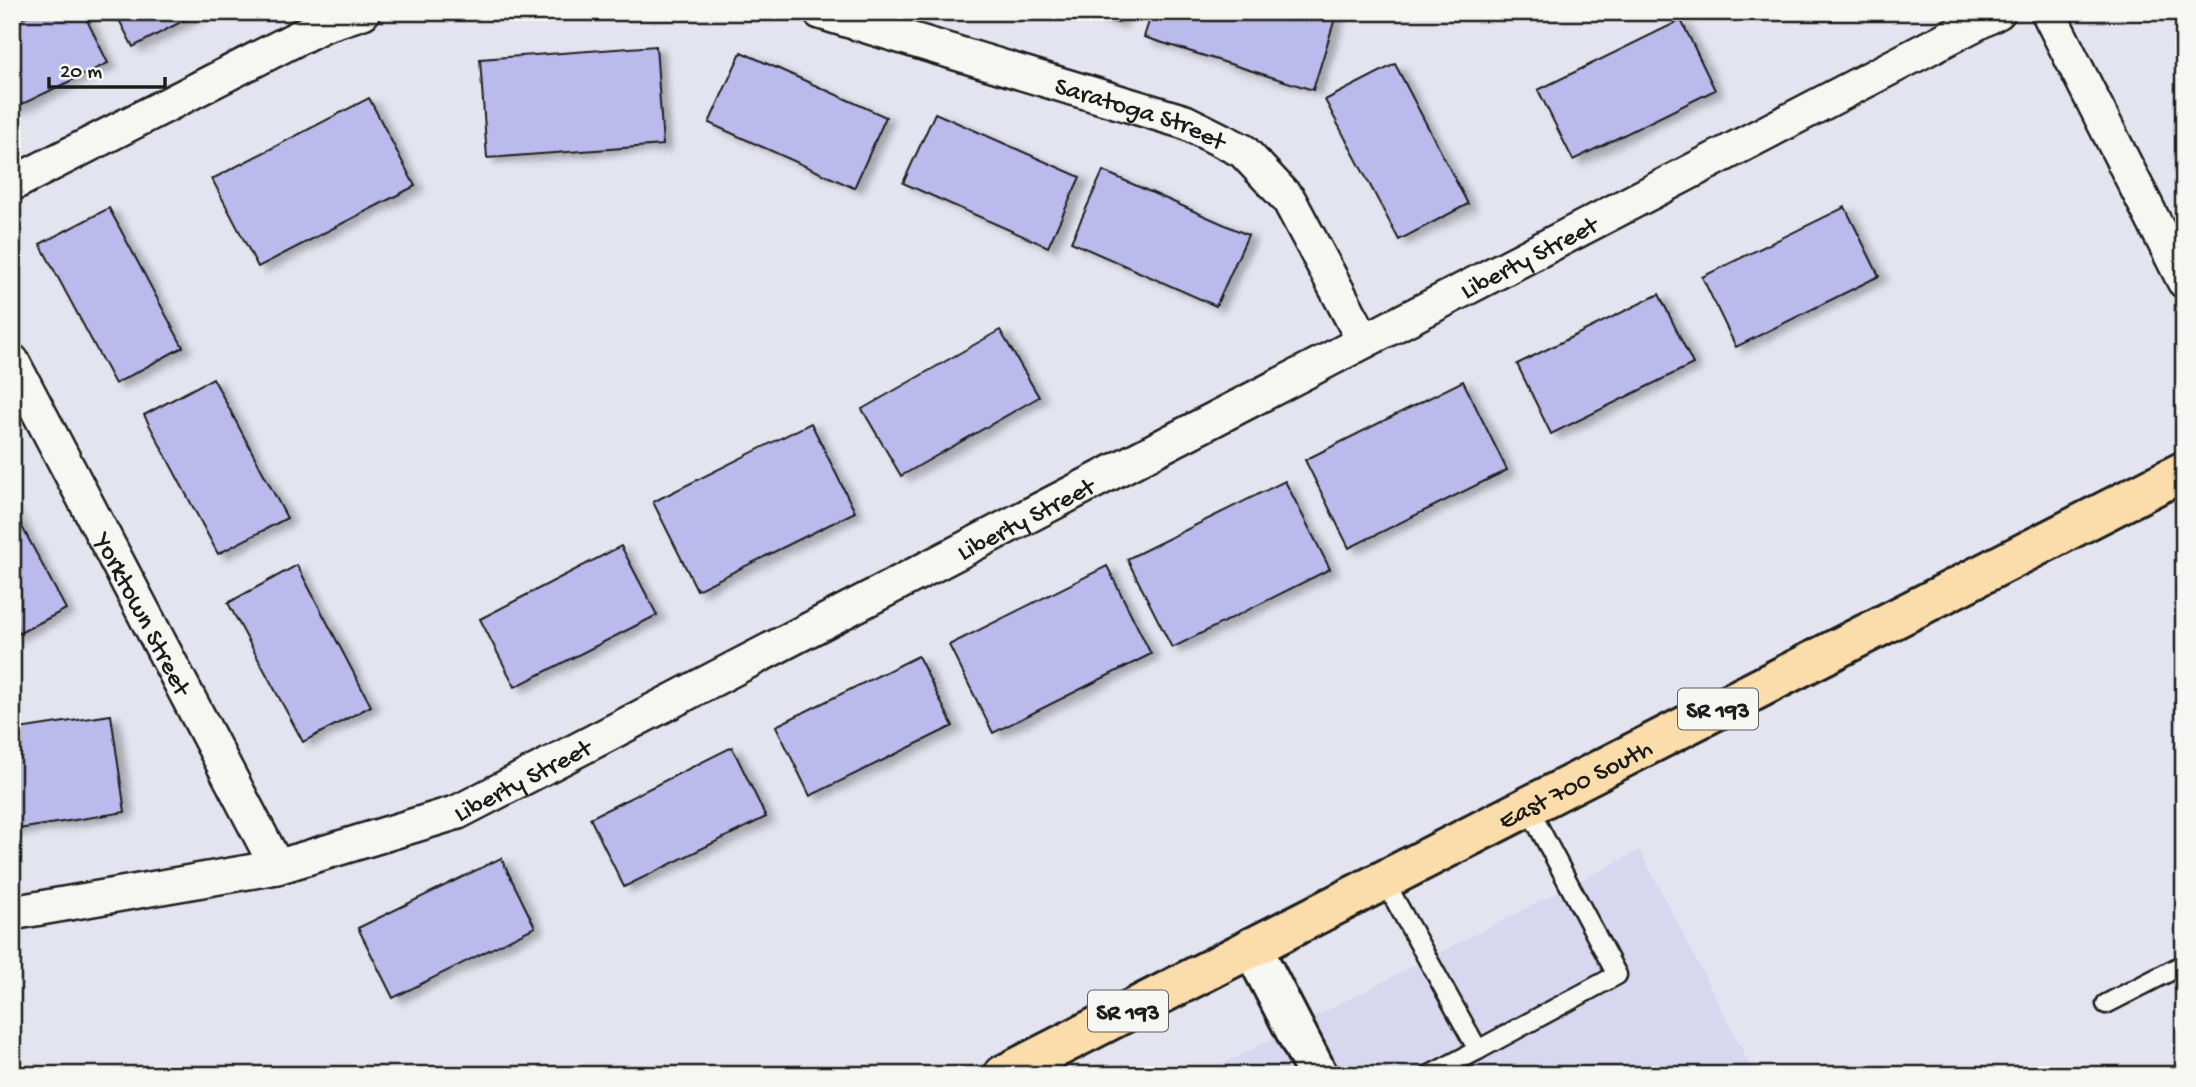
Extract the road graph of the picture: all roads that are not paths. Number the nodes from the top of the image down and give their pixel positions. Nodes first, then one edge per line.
1 (363, 12) edge
2 (820, 12) edge
3 (1998, 12) edge
4 (2048, 12) edge
5 (12, 184) edge
6 (2184, 281) edge
7 (1364, 341) junction
8 (12, 360) edge
9 (2184, 471) edge
10 (1528, 807) junction
11 (277, 867) junction
12 (1385, 882) junction
13 (12, 913) edge
14 (1252, 947) junction
15 (2184, 964) edge
16 (2106, 1004) dead end
17 (1478, 1050) junction
18 (1003, 1075) edge
19 (1318, 1075) edge
20 (1430, 1075) edge

1 - 5 street
2 - 7 street, Saratoga Street
3 - 7 street, Liberty Street
4 - 6 street
7 - 11 street, Liberty Street
8 - 11 street, Yorktown Street
9 - 10 main road, East 700 South / SR 193
10 - 12 main road, East 700 South / SR 193
10 - 17 lane
11 - 13 street, Liberty Street
12 - 14 main road, East 700 South / SR 193
12 - 17 lane
14 - 18 main road, East 700 South / SR 193
14 - 19 street
15 - 16 lane
17 - 20 lane

